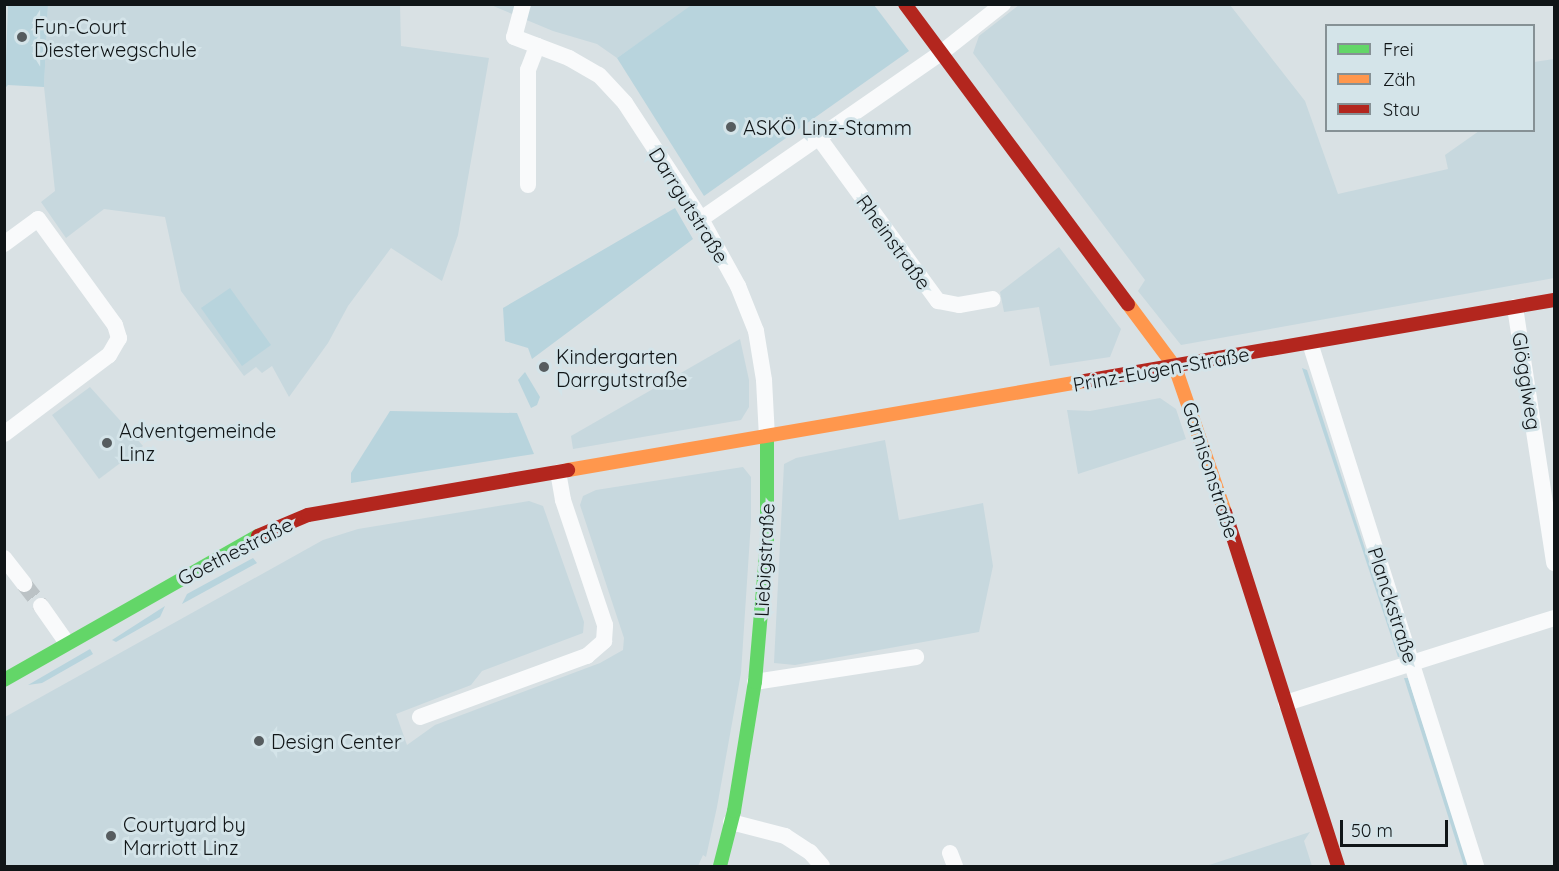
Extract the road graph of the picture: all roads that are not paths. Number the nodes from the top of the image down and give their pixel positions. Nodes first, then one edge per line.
1 (523, 4) edge
2 (905, 4) edge
3 (1003, 4) edge
4 (537, 46) junction
5 (941, 53) junction
6 (819, 138) junction
7 (528, 185) dead end
8 (701, 219) junction
9 (4, 244) edge
10 (992, 299) dead end
11 (1554, 300) edge
12 (1515, 307) junction
13 (1310, 343) junction
14 (1175, 367) junction
15 (4, 434) edge
16 (767, 438) junction
17 (558, 472) junction
18 (4, 558) edge
19 (1554, 563) edge
20 (22, 581) tunnel mouth
21 (41, 606) tunnel mouth
22 (1554, 618) edge
23 (67, 643) junction
24 (916, 657) dead end
25 (1412, 664) junction
26 (4, 680) edge
27 (756, 682) junction
28 (1286, 703) junction
29 (420, 717) dead end
30 (731, 822) junction
31 (720, 867) edge
32 (822, 867) edge
33 (1338, 867) edge
34 (1476, 867) edge

1 - 4 street, Darrgutstraße
2 - 5 main road, Garnisonstraße
3 - 5 street
4 - 7 street
4 - 8 street, Darrgutstraße
5 - 6 street
5 - 14 main road, Garnisonstraße
6 - 8 street
6 - 10 street, Rheinstraße
8 - 16 street, Darrgutstraße
9 - 15 street
11 - 12 main road, Prinz-Eugen-Straße
12 - 13 main road, Prinz-Eugen-Straße
12 - 19 street, Glögglweg
13 - 14 main road, Prinz-Eugen-Straße
13 - 25 street, Planckstraße
14 - 16 main road, Prinz-Eugen-Straße
14 - 28 main road, Garnisonstraße
16 - 17 main road, Goethestraße
16 - 27 main road, Liebigstraße
17 - 23 main road, Goethestraße
17 - 29 street
18 - 20 street
21 - 23 street
22 - 25 street
23 - 26 main road, Goethestraße
24 - 27 street
25 - 28 street
25 - 34 street, Planckstraße
27 - 30 main road, Liebigstraße
28 - 33 main road, Garnisonstraße
30 - 31 main road, Liebigstraße
30 - 32 street

